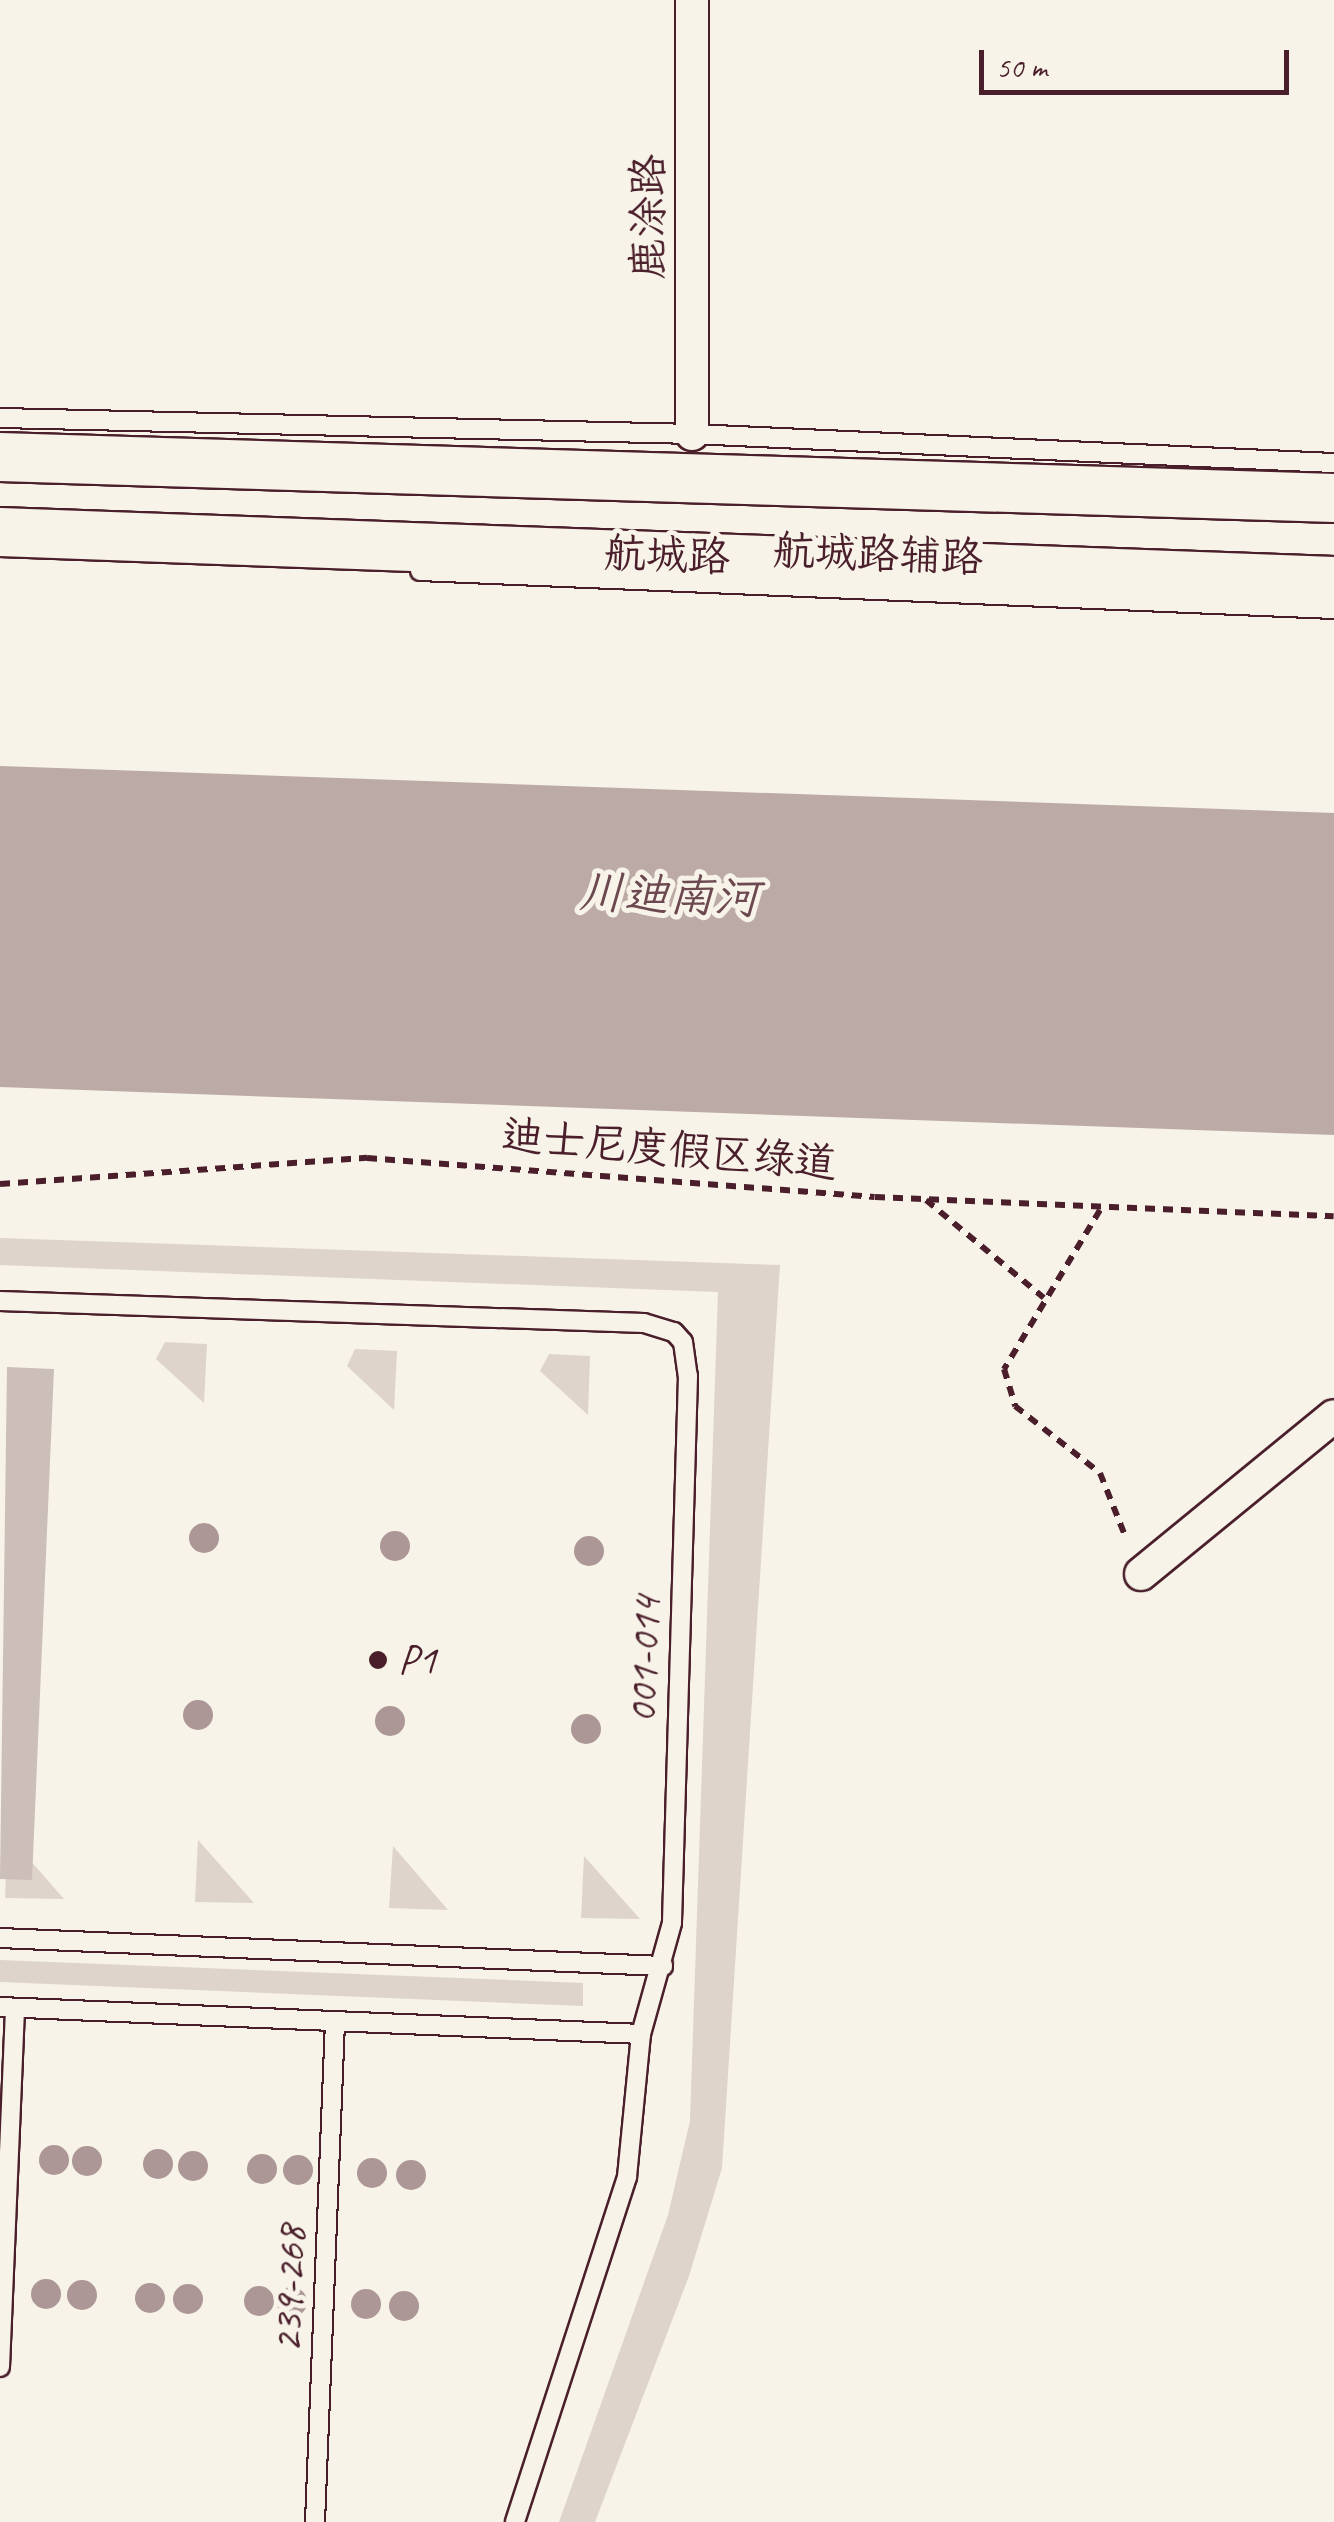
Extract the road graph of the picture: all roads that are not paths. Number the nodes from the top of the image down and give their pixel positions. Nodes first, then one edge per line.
1 (692, 0) edge
2 (0, 418) edge
3 (692, 434) junction
4 (0, 458) edge
5 (1334, 463) edge
6 (1334, 498) edge
7 (0, 532) edge
8 (391, 570) dead end
9 (1334, 581) edge
10 (1334, 609) edge
11 (0, 1301) edge
12 (1334, 1416) edge
13 (1141, 1574) road end
14 (0, 1938) edge
15 (663, 1966) junction
16 (7, 2007) edge
17 (335, 2022) junction
18 (641, 2034) junction
19 (0, 2367) edge
20 (316, 2522) edge
21 (515, 2522) edge

1 - 3 street, 鹿涂路
2 - 3 lane
3 - 5 lane
4 - 6 main road, 航城路
7 - 9 main road, 航城路
8 - 10 lane, 航城路辅路
11 - 15 lane, 001-014
12 - 13 street
14 - 15 lane
15 - 18 lane, 001-014
16 - 17 lane
16 - 19 lane
17 - 18 lane
17 - 20 lane, 239-268
18 - 21 lane, 001-014

